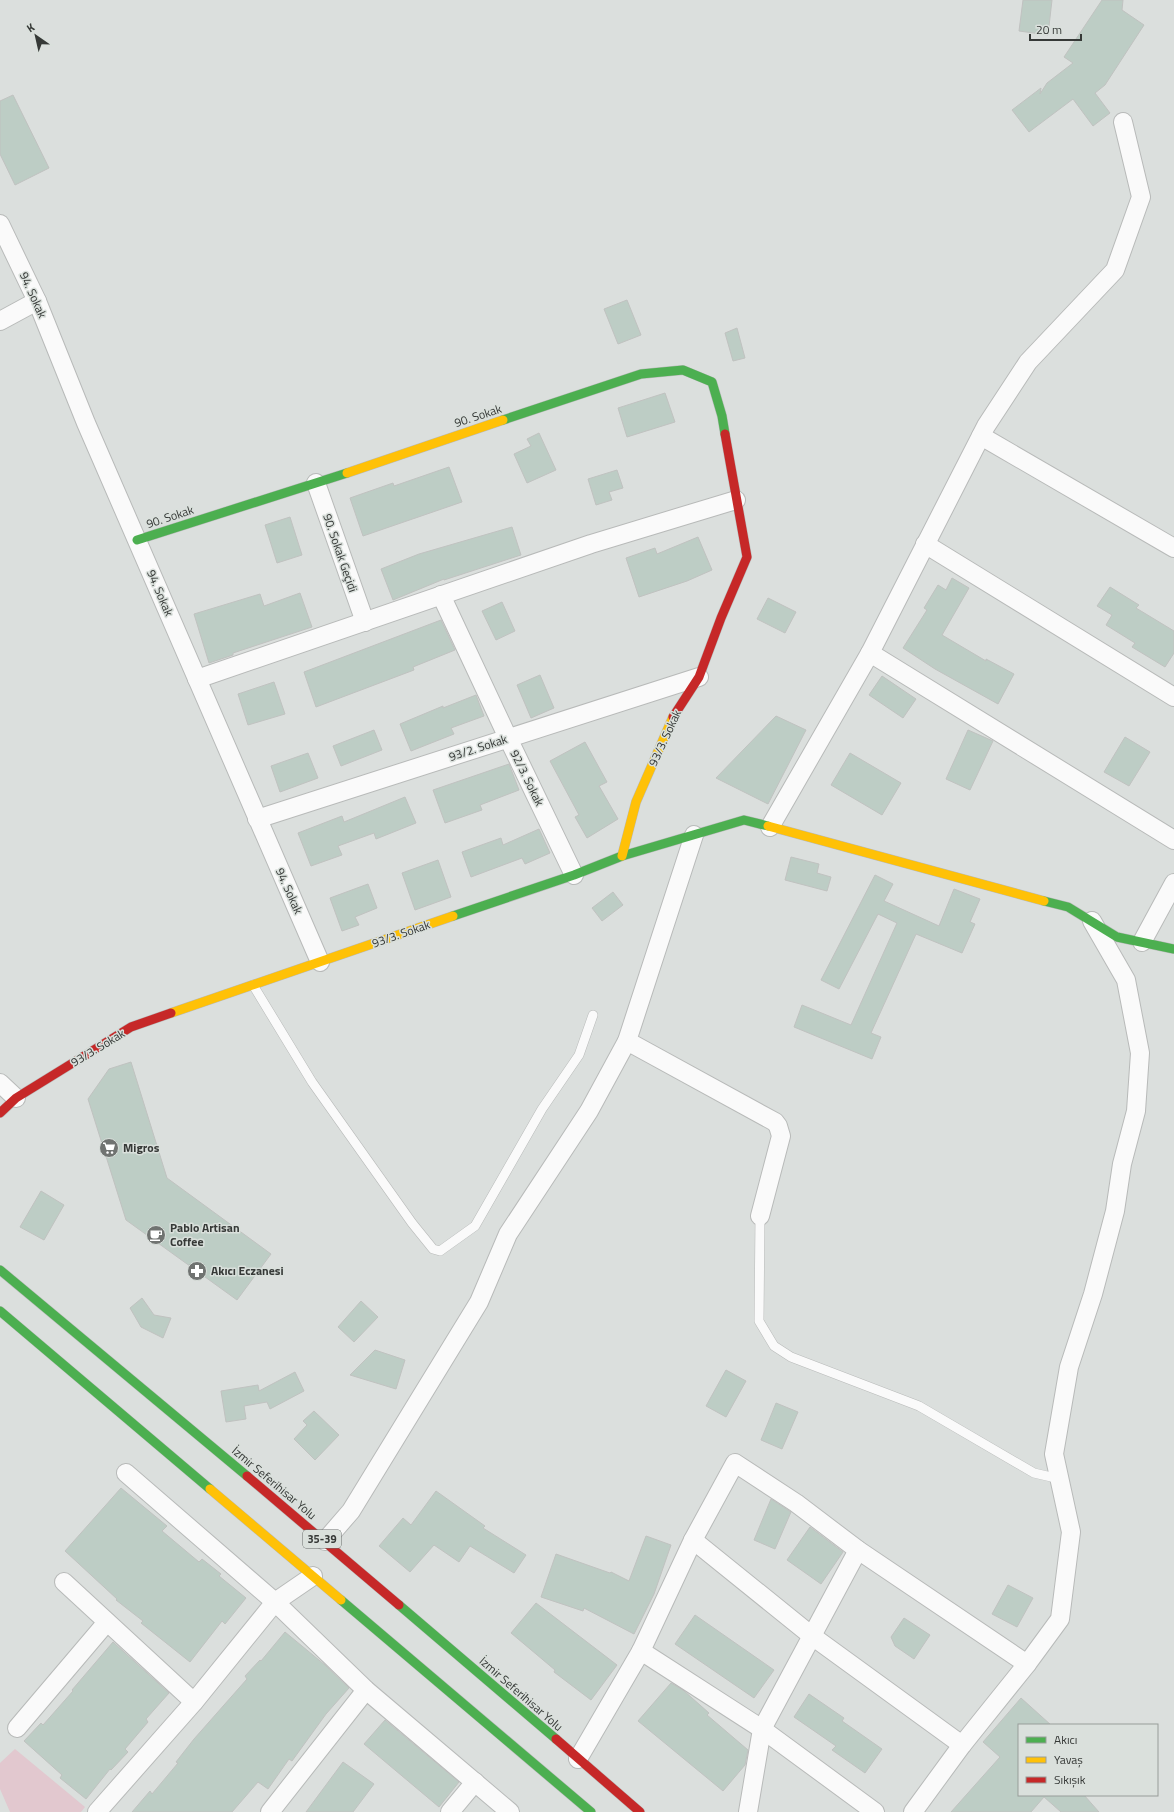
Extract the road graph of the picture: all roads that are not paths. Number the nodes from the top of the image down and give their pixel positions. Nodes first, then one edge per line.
1 (1123, 122) dead end
2 (0, 224) edge
3 (37, 301) junction
4 (0, 322) edge
5 (981, 436) junction
6 (316, 483) junction
7 (736, 500) junction
8 (138, 540) junction
9 (925, 544) junction
10 (1174, 548) edge
11 (441, 594) junction
12 (365, 622) junction
13 (870, 653) junction
14 (699, 677) junction
15 (197, 679) junction
16 (1174, 697) edge
17 (508, 738) junction
18 (257, 819) junction
19 (770, 827) junction
20 (694, 835) junction
21 (1174, 840) edge
22 (622, 856) junction
23 (574, 874) junction
24 (1174, 883) edge
25 (1092, 922) junction
26 (1142, 942) junction
27 (1174, 948) edge
28 (320, 962) junction
29 (253, 986) junction
30 (593, 1016) dead end
31 (626, 1041) junction
32 (0, 1083) edge
33 (16, 1098) junction
34 (0, 1113) edge
35 (760, 1216) joint
36 (0, 1270) edge
37 (0, 1311) edge
38 (126, 1473) dead end
39 (1060, 1479) junction
40 (693, 1540) junction
41 (325, 1541) junction
42 (858, 1550) junction
43 (313, 1576) junction
44 (64, 1582) dead end
45 (275, 1602) junction
46 (107, 1622) junction
47 (812, 1636) junction
48 (641, 1651) junction
49 (1027, 1664) junction
50 (366, 1690) junction
51 (194, 1702) junction
52 (17, 1728) dead end
53 (762, 1729) junction
54 (962, 1745) junction
55 (578, 1759) junction
56 (475, 1782) junction
57 (96, 1812) edge
58 (270, 1812) edge
59 (450, 1812) edge
60 (510, 1812) edge
61 (591, 1812) edge
62 (640, 1812) edge
63 (748, 1812) edge
64 (875, 1812) edge
65 (913, 1812) edge

1 - 5 street
2 - 3 street, 94. Sokak
3 - 4 street
3 - 8 street, 94. Sokak
5 - 9 street
5 - 10 street
6 - 7 street, 90. Sokak
6 - 8 street, 90. Sokak
6 - 12 street, 90. Sokak Geçidi
7 - 11 street
7 - 14 street, 93/3. Sokak
8 - 15 street, 94. Sokak
9 - 13 street
9 - 16 street
11 - 12 street
11 - 17 street, 92/3. Sokak
12 - 15 street
13 - 19 street
13 - 21 street
14 - 17 street, 93/2. Sokak
14 - 22 street, 93/3. Sokak
15 - 18 street, 94. Sokak
17 - 18 street, 93/2. Sokak
17 - 23 street, 92/3. Sokak
18 - 28 street, 94. Sokak
19 - 20 street
19 - 25 street
20 - 22 street
20 - 31 street
22 - 23 street, 93/3. Sokak
23 - 28 street, 93/3. Sokak
24 - 26 street
25 - 26 street
25 - 39 street
26 - 27 street
28 - 29 street, 93/3. Sokak
29 - 30 lane
29 - 33 street, 93/3. Sokak
31 - 35 street
31 - 41 street
32 - 33 street
33 - 34 street, 93/3. Sokak
35 - 39 lane
36 - 41 street, İzmir Seferihisar Yolu / 35-39
37 - 43 street, 35-39
38 - 45 street
39 - 49 street
40 - 42 street
40 - 47 street
40 - 48 street
41 - 55 street, İzmir Seferihisar Yolu / 35-39
42 - 47 street
42 - 49 street
43 - 45 street
43 - 61 street, 35-39
44 - 46 street
45 - 50 street
45 - 51 street
46 - 51 street
46 - 52 street
47 - 53 street
47 - 54 street
48 - 53 street
48 - 55 street
49 - 54 street
50 - 56 street
50 - 58 street
51 - 57 street
53 - 63 street
53 - 64 street
54 - 65 street
55 - 62 street, İzmir Seferihisar Yolu / 35-39
56 - 59 street
56 - 60 street

